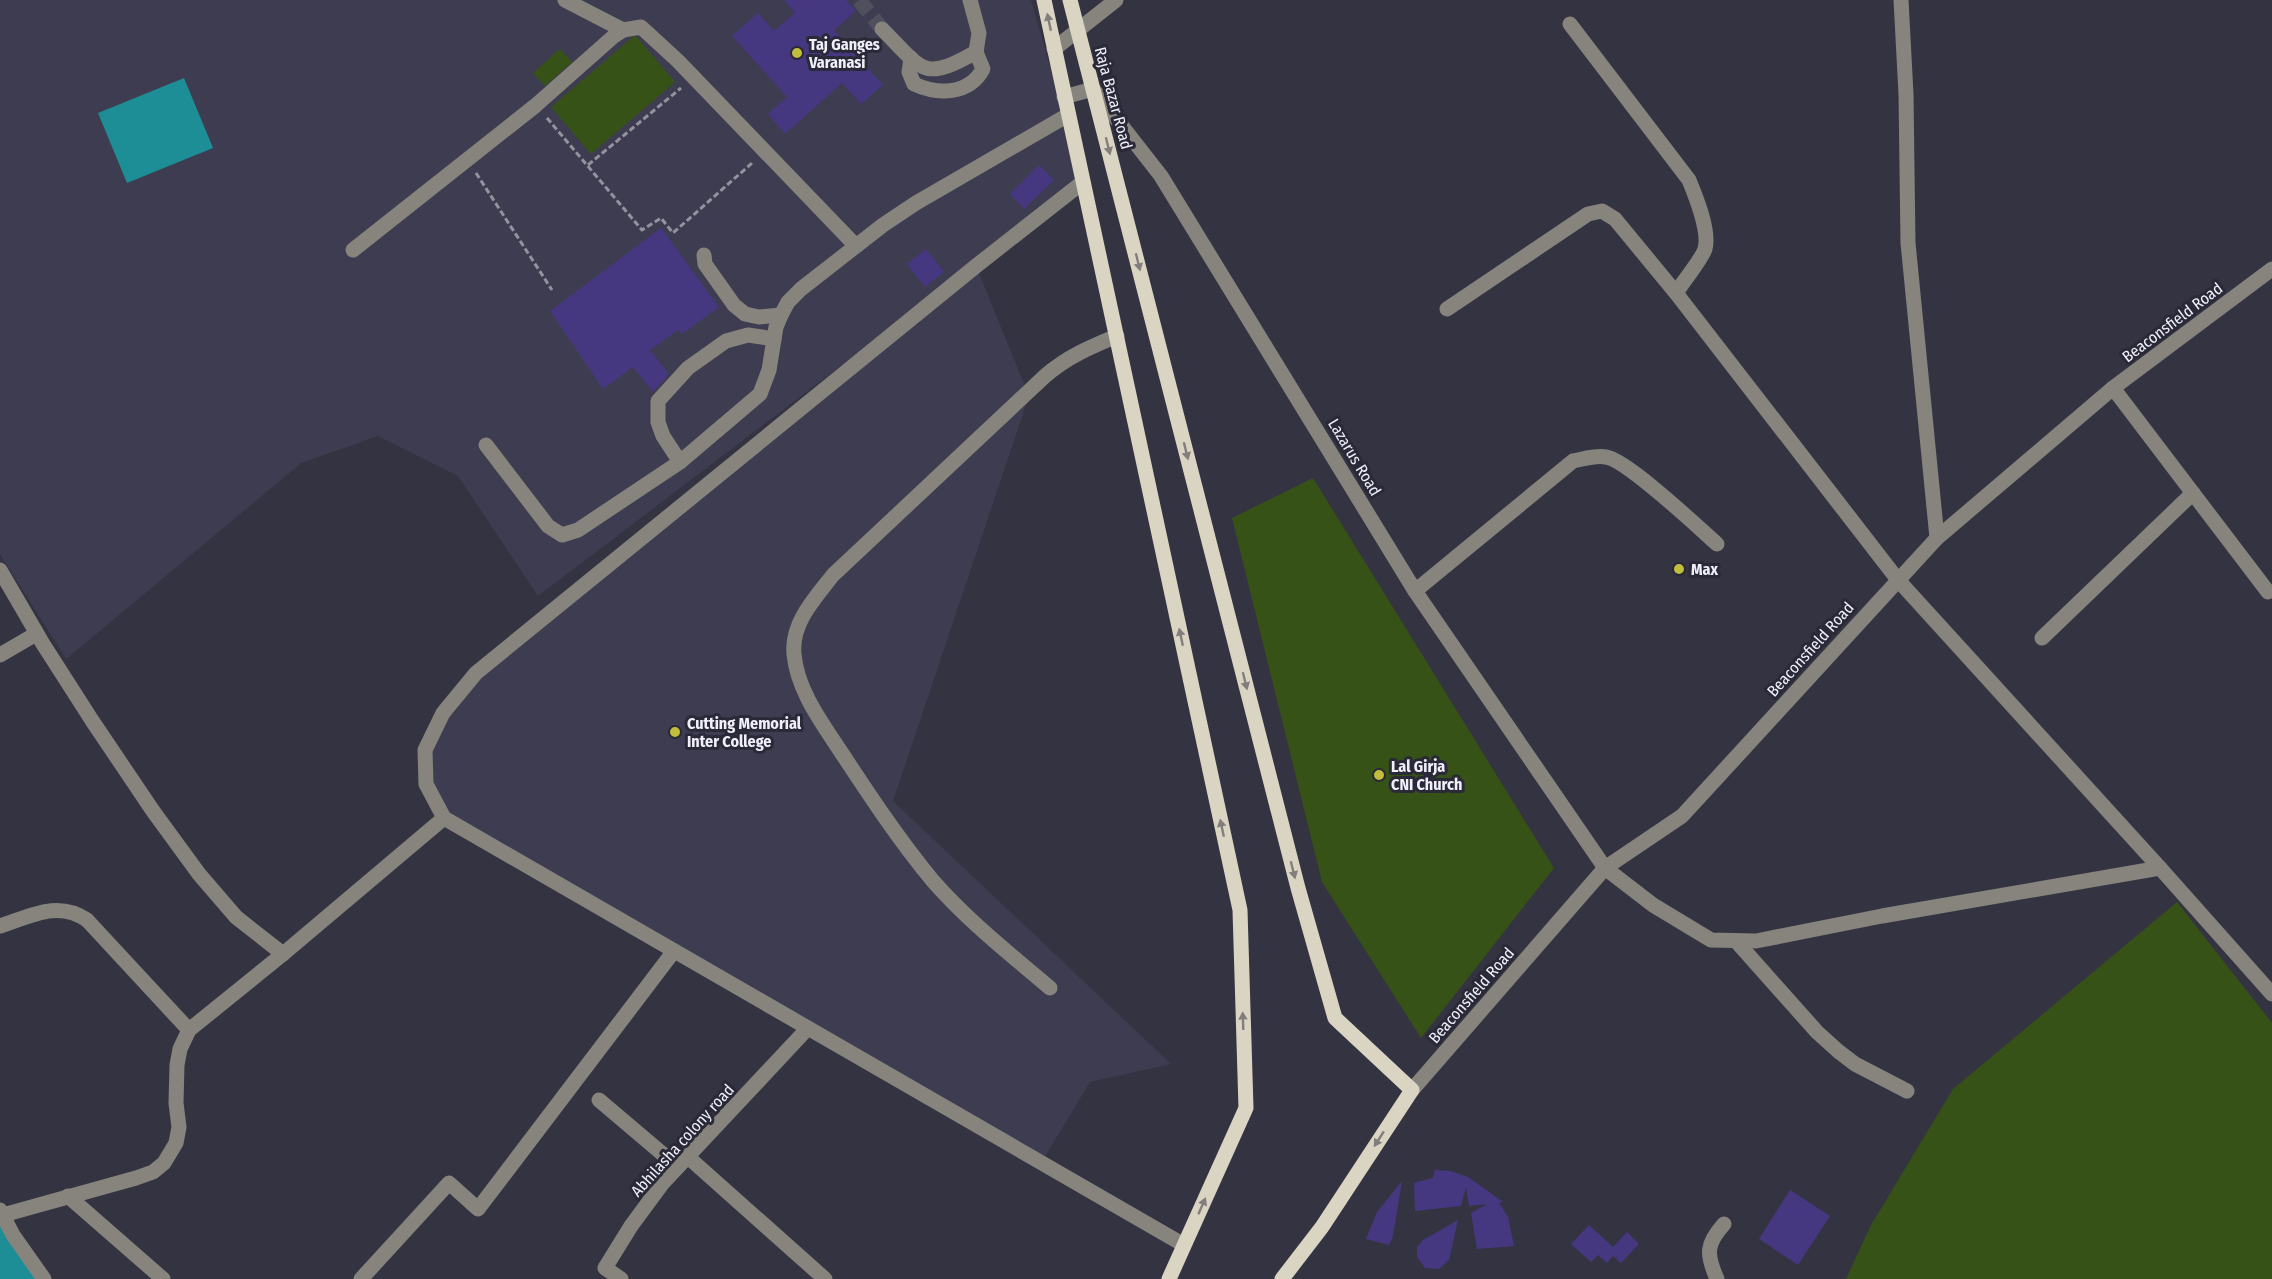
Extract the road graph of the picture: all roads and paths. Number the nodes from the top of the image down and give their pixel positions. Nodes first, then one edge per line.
1 (565, 0) edge
2 (970, 0) edge
3 (1044, 0) edge
4 (1070, 0) edge
5 (1116, 0) edge
6 (1901, 0) edge
7 (1570, 24) dead end
8 (882, 29) tunnel mouth
9 (623, 30) junction
10 (1077, 31) junction
11 (1054, 49) junction
12 (976, 52) junction
13 (911, 58) junction
14 (694, 77) junction
15 (1093, 89) junction
16 (1064, 97) junction
17 (535, 106) junction
18 (1068, 116) junction
19 (765, 152) junction
20 (468, 159) junction
21 (588, 165) junction
22 (1083, 182) junction
23 (856, 246) junction
24 (353, 250) dead end
25 (704, 255) dead end
26 (2272, 270) edge
27 (552, 290) dead end
28 (1676, 293) junction
29 (1447, 309) dead end
30 (781, 315) junction
31 (1117, 336) junction
32 (774, 339) junction
33 (2113, 388) junction
34 (486, 445) dead end
35 (680, 462) junction
36 (2193, 493) junction
37 (1937, 538) junction
38 (1717, 544) dead end
39 (0, 570) edge
40 (1898, 580) junction
41 (1415, 591) junction
42 (2268, 592) dead end
43 (36, 634) junction
44 (2042, 638) dead end
45 (0, 656) edge
46 (444, 819) junction
47 (1605, 868) junction
48 (2160, 868) junction
49 (0, 926) edge
50 (1736, 941) junction
51 (674, 951) junction
52 (283, 954) junction
53 (1050, 988) dead end
54 (2272, 994) edge
55 (808, 1028) junction
56 (189, 1030) junction
57 (1412, 1090) junction
58 (1907, 1091) dead end
59 (599, 1100) dead end
60 (683, 1162) junction
61 (68, 1196) junction
62 (1, 1212) edge
63 (1724, 1224) dead end
64 (1184, 1245) junction
65 (44, 1279) edge
66 (163, 1279) edge
67 (361, 1279) edge
68 (621, 1279) edge
69 (825, 1279) edge
70 (1169, 1279) edge
71 (1282, 1279) edge
72 (1716, 1279) edge

1 - 9 street
2 - 12 street
11 -> 3 main road
4 - 10 main road, Raja Bazar Road
5 - 10 street
6 - 37 street
7 - 28 street
8 - 13 street
9 - 14 street
9 - 17 street
10 - 11 street
10 - 15 main road, Raja Bazar Road
11 - 16 main road
12 - 13 street
12 - 13 street
14 - 19 street
14 - 21 path
15 - 16 street
15 - 41 street, Lazarus Road
15 -> 57 main road, Raja Bazar Road
16 - 18 main road
17 - 20 street
17 - 21 path
18 - 22 main road
18 - 23 street
19 - 21 path
19 - 23 street
20 - 24 street
20 - 27 path
22 - 31 main road
22 - 46 street
23 - 30 street
25 - 30 street
26 - 33 street, Beaconsfield Road
28 - 29 street
28 - 40 street
30 - 32 street
31 - 53 street
64 -> 31 main road
32 - 35 street
32 - 35 street
33 - 36 street
33 - 37 street, Beaconsfield Road
34 - 35 street
36 - 42 street
36 - 44 street
37 - 40 street, Beaconsfield Road
38 - 41 street
39 - 43 street
40 - 47 street, Beaconsfield Road
40 - 48 street
41 - 47 street, Lazarus Road
43 - 45 street
43 - 52 street
46 - 51 street
46 - 52 street
47 - 50 street, Lazarus Road
47 - 57 street, Beaconsfield Road
48 - 50 street, Lazarus Road
48 - 54 street
49 - 56 street
50 - 58 street
51 - 55 street
51 - 67 street
52 - 56 street
55 - 60 street, Abhilasha colony road
55 - 64 street
56 - 61 street
57 -> 71 main road
59 - 60 street
60 - 68 street, Abhilasha colony road
60 - 69 street
61 - 62 street
61 - 66 street
62 - 65 street
63 - 72 street
64 - 70 main road

